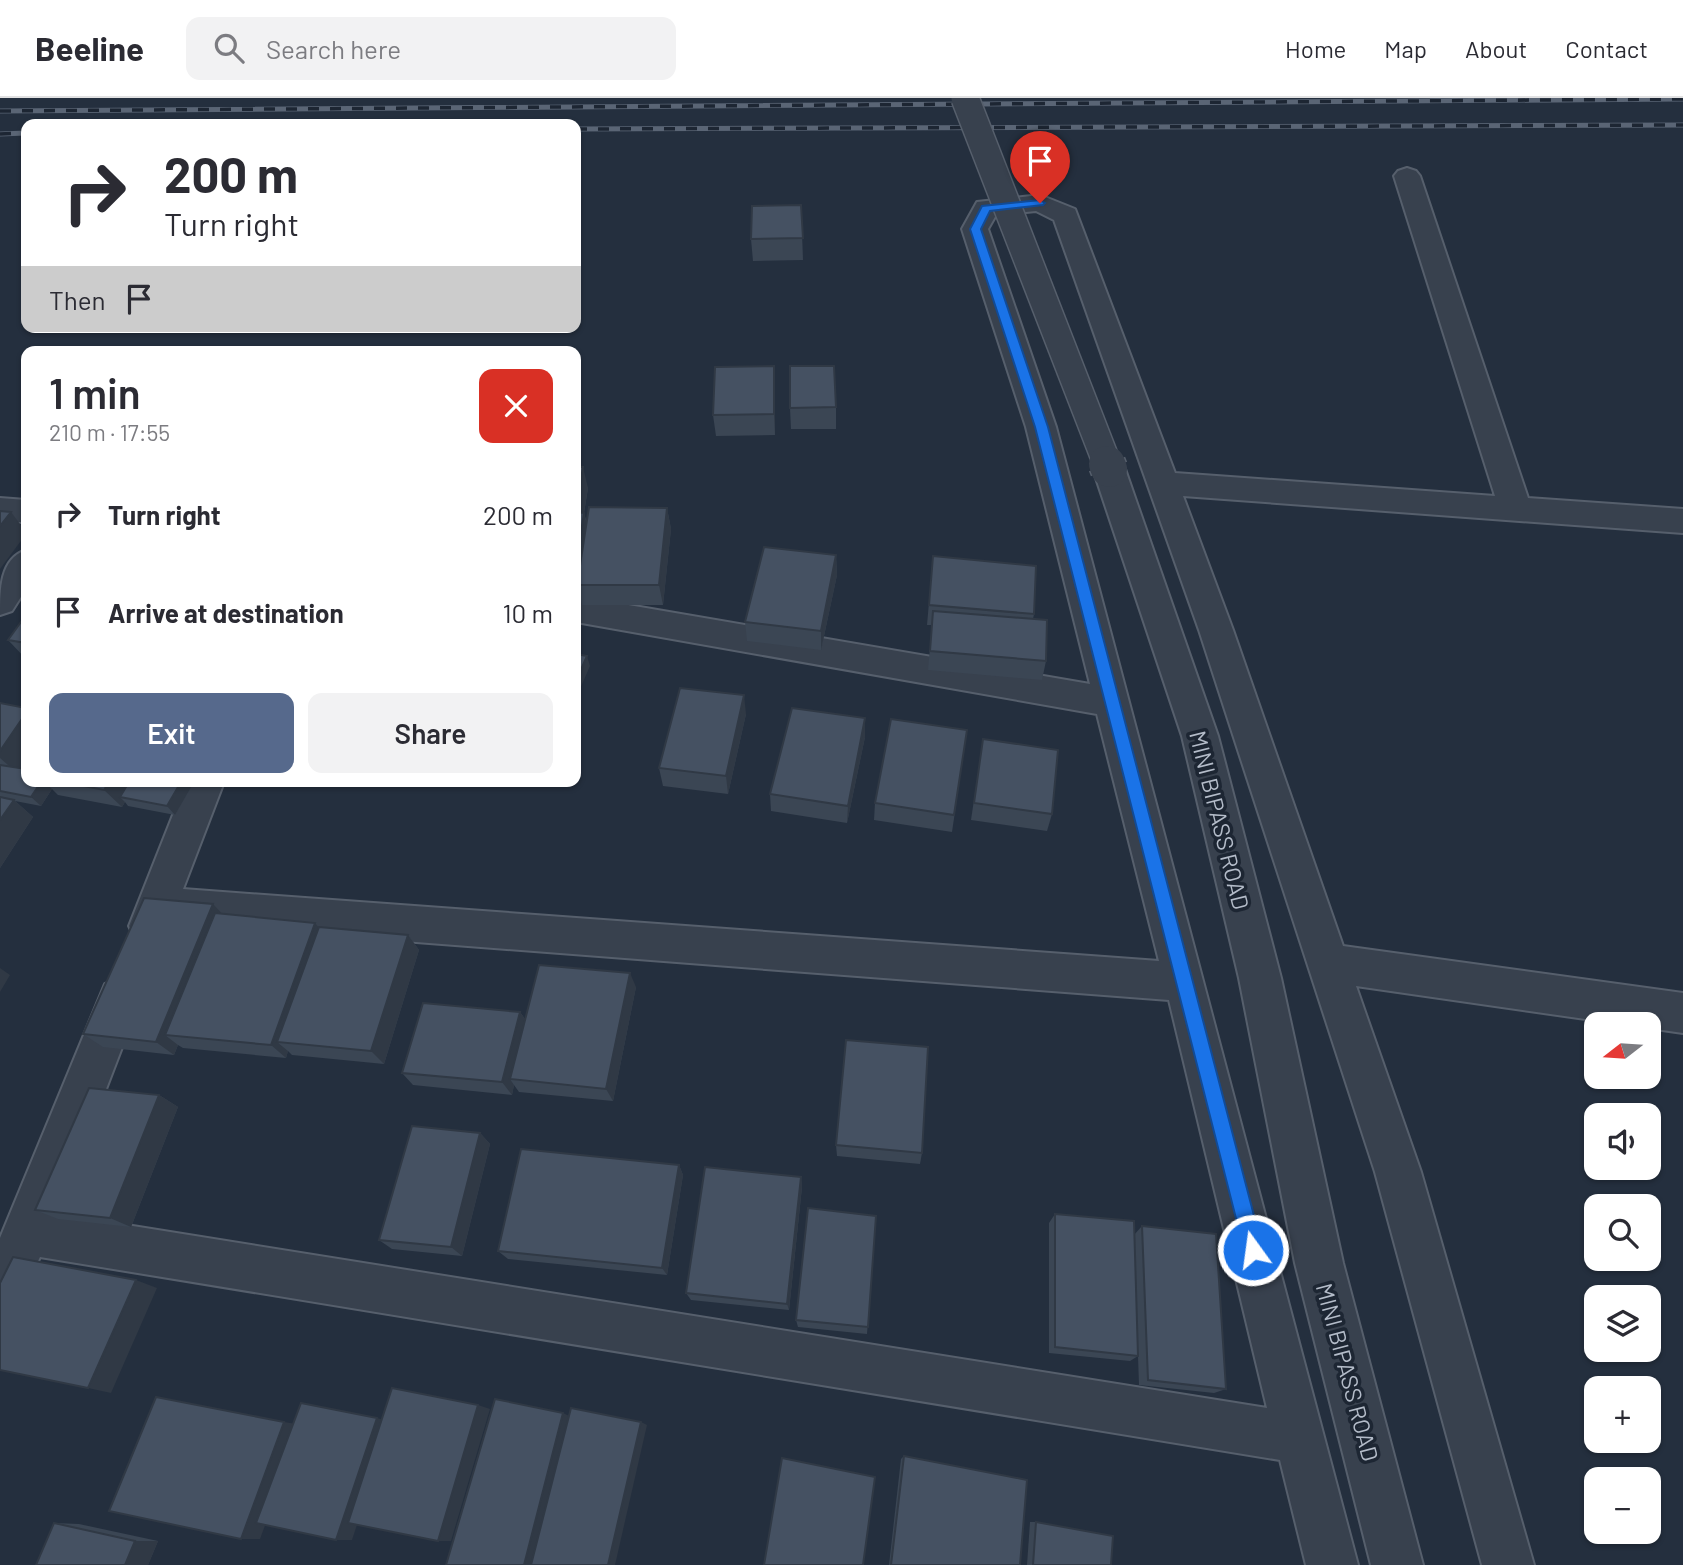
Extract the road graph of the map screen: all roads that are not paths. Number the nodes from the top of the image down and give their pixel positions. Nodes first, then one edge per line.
1 (965, 98) edge
2 (1407, 176) dead end
3 (1163, 483) junction
4 (1515, 508) junction
5 (0, 510) edge
6 (21, 511) edge
7 (1683, 521) edge
8 (21, 570) edge
9 (0, 602) edge
10 (581, 610) edge
11 (1113, 702) junction
12 (203, 787) edge
13 (157, 905) junction
14 (1328, 963) junction
15 (1185, 982) junction
16 (1683, 1013) edge
17 (28, 1232) junction
18 (0, 1287) edge
19 (1300, 1438) junction
20 (1332, 1565) edge
21 (1397, 1565) edge
22 (1508, 1565) edge

1 - 21 street, MINI BIPASS ROAD, bridge
2 - 4 street
3 - 4 street
3 - 11 street
3 - 14 street
4 - 7 street
5 - 6 street
8 - 9 street
10 - 11 street
11 - 15 street
12 - 13 street
13 - 15 street
13 - 17 street
14 - 16 street
14 - 22 street
15 - 19 street
17 - 18 street
17 - 19 street
19 - 20 street

